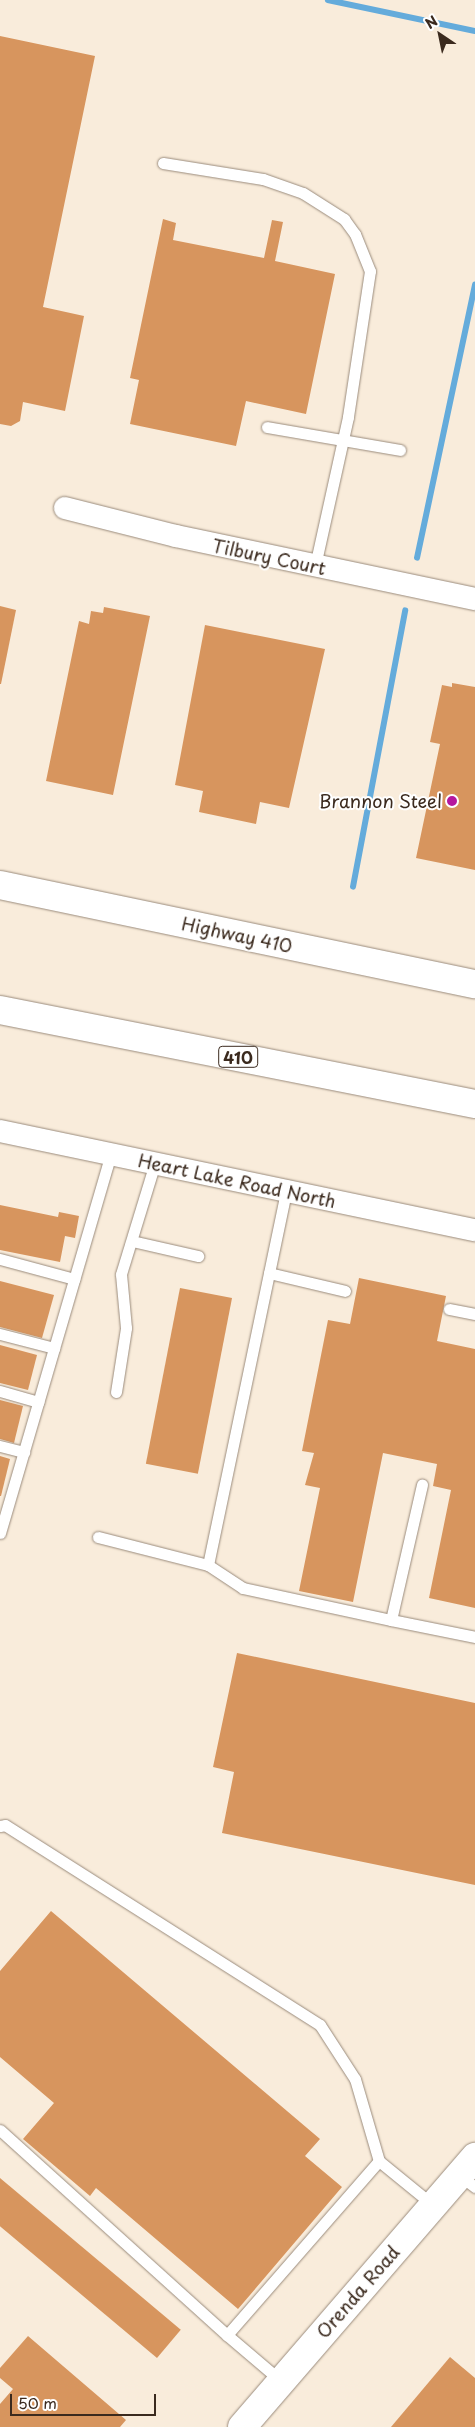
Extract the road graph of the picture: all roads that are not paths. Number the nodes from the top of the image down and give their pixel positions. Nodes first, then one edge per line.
1 (163, 163) dead end
2 (267, 427) dead end
3 (343, 439) junction
4 (400, 450) dead end
5 (65, 508) dead end
6 (315, 566) junction
7 (475, 599) edge
8 (0, 878) edge
9 (0, 885) edge
10 (34, 892) junction
11 (475, 984) edge
12 (0, 1010) edge
13 (475, 1104) edge
14 (0, 1131) edge
15 (111, 1154) junction
16 (155, 1164) junction
17 (286, 1191) junction
18 (475, 1230) edge
19 (132, 1241) junction
20 (198, 1256) dead end
21 (0, 1259) edge
22 (269, 1273) junction
23 (74, 1279) junction
24 (345, 1291) dead end
25 (449, 1309) dead end
26 (475, 1314) edge
27 (0, 1334) edge
28 (54, 1348) junction
29 (0, 1391) edge
30 (116, 1392) dead end
31 (38, 1402) junction
32 (0, 1446) edge
33 (24, 1452) junction
34 (422, 1485) dead end
35 (4, 1501) edge
36 (0, 1533) edge
37 (98, 1537) dead end
38 (208, 1565) junction
39 (392, 1620) junction
40 (475, 1637) edge
41 (0, 1826) edge
42 (0, 2130) edge
43 (379, 2161) junction
44 (470, 2173) edge
45 (432, 2205) junction
46 (227, 2335) junction
47 (281, 2381) junction
48 (242, 2427) edge

1 - 3 lane
2 - 3 lane
3 - 4 lane
3 - 6 lane
5 - 6 street, Tilbury Court
6 - 7 street, Tilbury Court
8 - 10 main road
9 - 10 main road, Highway 410
10 - 11 main road, Highway 410
12 - 13 main road, 410
14 - 15 street, Heart Lake Road North
15 - 16 street, Heart Lake Road North
15 - 23 lane
16 - 17 street, Heart Lake Road North
16 - 19 lane
17 - 18 street, Heart Lake Road North
17 - 22 lane
19 - 20 lane
19 - 30 lane
21 - 23 lane
22 - 24 lane
22 - 38 lane
23 - 28 lane
25 - 26 lane
27 - 28 lane
28 - 31 lane
29 - 31 lane
31 - 33 lane
32 - 33 lane
33 - 35 lane
34 - 39 lane
35 - 36 lane
37 - 38 lane
38 - 39 lane
39 - 40 lane
41 - 43 lane
42 - 46 lane
43 - 45 lane
43 - 46 lane
44 - 45 main road, Orenda Road
45 - 47 main road, Orenda Road
46 - 47 lane
47 - 48 main road, Orenda Road

